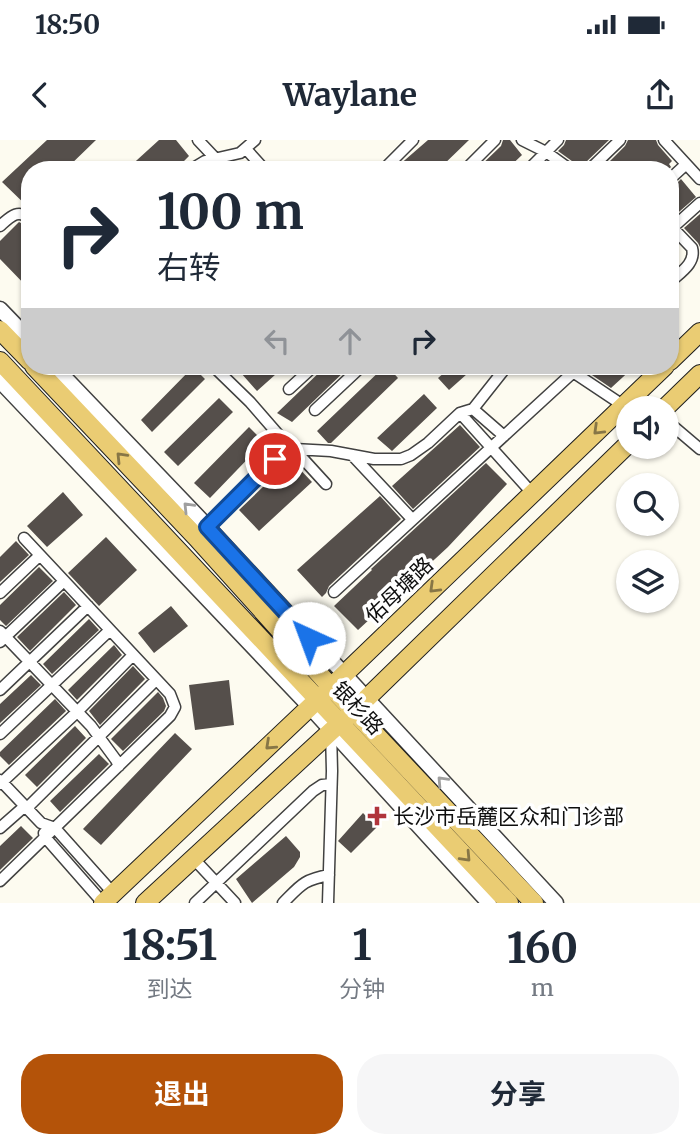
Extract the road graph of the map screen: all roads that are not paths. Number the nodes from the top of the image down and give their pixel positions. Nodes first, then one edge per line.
1 (198, 140) edge
2 (255, 140) edge
3 (413, 140) edge
4 (495, 140) edge
5 (522, 140) edge
6 (558, 140) edge
7 (620, 140) edge
8 (664, 140) edge
9 (246, 149) junction
10 (546, 152) junction
11 (215, 158) junction
12 (206, 161) edge
13 (257, 161) edge
14 (392, 161) edge
15 (474, 161) edge
16 (537, 161) edge
17 (558, 161) edge
18 (598, 161) edge
19 (683, 167) dead end
20 (679, 171) edge
21 (700, 179) edge
22 (700, 203) edge
23 (21, 213) edge
24 (679, 221) edge
25 (0, 226) edge
26 (679, 236) edge
27 (679, 273) edge
28 (0, 309) edge
29 (0, 330) edge
30 (21, 331) edge
31 (700, 332) edge
32 (21, 352) edge
33 (679, 352) edge
34 (0, 361) edge
35 (700, 374) edge
36 (43, 375) edge
37 (62, 375) edge
38 (222, 375) edge
39 (305, 375) edge
40 (352, 375) edge
41 (500, 375) edge
42 (569, 375) edge
43 (584, 375) edge
44 (656, 375) edge
45 (0, 381) edge
46 (289, 390) dead end
47 (634, 396) edge
48 (677, 396) edge
49 (616, 400) edge
50 (473, 409) junction
51 (315, 410) dead end
52 (460, 413) junction
53 (616, 414) edge
54 (679, 431) edge
55 (503, 436) junction
56 (492, 448) junction
57 (292, 449) junction
58 (700, 449) edge
59 (354, 456) junction
60 (616, 456) edge
61 (326, 484) dead end
62 (532, 494) junction
63 (412, 519) junction
64 (202, 532) junction
65 (24, 538) dead end
66 (40, 555) junction
67 (64, 581) junction
68 (0, 593) edge
69 (334, 593) dead end
70 (88, 606) junction
71 (110, 630) junction
72 (2, 637) edge
73 (133, 654) junction
74 (30, 662) junction
75 (156, 680) junction
76 (52, 685) junction
77 (0, 690) edge
78 (326, 692) junction
79 (77, 712) junction
80 (344, 719) junction
81 (0, 734) edge
82 (99, 736) junction
83 (119, 766) junction
84 (1, 782) edge
85 (331, 784) junction
86 (26, 807) junction
87 (41, 824) junction
88 (0, 828) edge
89 (55, 828) junction
90 (45, 837) junction
91 (193, 858) junction
92 (329, 875) junction
93 (0, 881) edge
94 (216, 883) junction
95 (106, 900) edge
96 (145, 903) edge
97 (195, 903) edge
98 (235, 903) edge
99 (283, 903) edge
100 (328, 903) edge
101 (489, 903) edge
102 (509, 903) edge
103 (534, 903) edge
104 (556, 903) edge

1 - 11 street
2 - 9 street
3 - 14 street
4 - 15 street
5 - 10 street
6 - 10 street
7 - 18 street
8 - 21 street
9 - 11 street
9 - 13 street
10 - 16 street
10 - 17 street
11 - 12 street
19 - 20 street
22 - 24 street
23 - 25 street
26 - 27 street
28 - 30 street
29 - 32 main road
31 - 33 main road
34 - 78 main road, 银杉路
35 - 48 main road
64 -> 36 main road, 银杉路
64 -> 37 street, 银杉路
38 - 57 street
39 - 46 street
40 - 51 street
41 - 50 street
42 - 55 street
43 - 49 street
44 - 47 main road, 佑母塘路
45 - 78 street, 银杉路
50 - 52 street
50 - 55 street
52 - 56 street
52 - 59 street
53 -> 62 main road, 佑母塘路
54 - 58 street
55 - 56 street
56 - 62 street
56 - 63 street
57 - 59 street
57 - 61 street
57 - 64 street
59 - 63 street
60 - 80 main road
62 -> 78 main road, 佑母塘路
63 - 69 street
64 - 78 main road, 银杉路
65 - 66 street
66 - 67 street
66 - 68 street
67 - 70 street
67 - 72 street
70 - 71 street
70 - 74 street
71 - 73 street
71 - 76 street
72 - 74 street
73 - 75 street
73 - 79 street
74 - 76 street
74 - 77 street
75 - 82 street
75 - 83 street
76 - 79 street
76 - 81 street
78 - 80 main road, 银杉路
78 - 80 street, 银杉路
78 -> 95 main road, 佑母塘路
79 - 82 street
79 - 84 street
80 - 85 street
80 - 91 main road
80 - 101 street, 银杉路
80 -> 102 main road, 银杉路
80 - 103 main road, 银杉路
104 -> 80 street, 银杉路
82 - 83 street
82 - 86 street
83 - 89 street
84 - 86 street
85 - 92 street
85 - 94 street
86 - 87 street
86 - 88 street
87 - 89 street
87 - 90 street
89 - 90 street
89 - 95 street
90 - 93 street
90 - 95 street
91 - 94 street
91 - 96 main road
92 - 99 street
92 - 100 street
94 - 97 street
94 - 98 street

